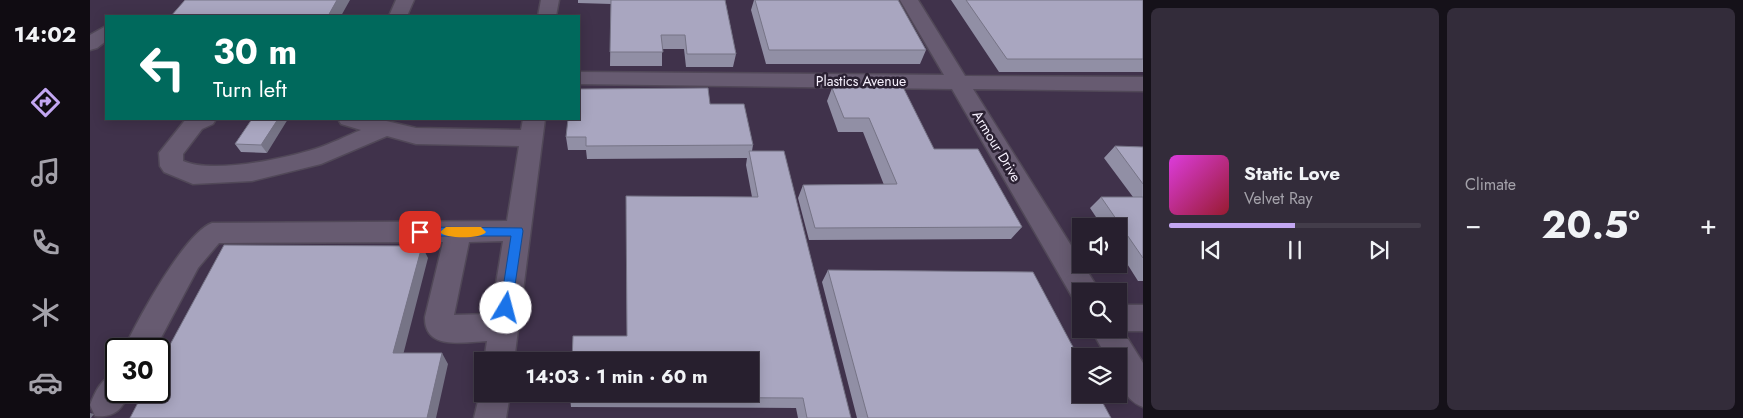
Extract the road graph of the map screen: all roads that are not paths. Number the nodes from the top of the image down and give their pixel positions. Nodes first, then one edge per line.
1 (405, 0) edge
2 (550, 0) edge
3 (909, 0) edge
4 (398, 15) edge
5 (547, 15) edge
6 (105, 33) edge
7 (90, 44) edge
8 (580, 78) edge
9 (958, 82) junction
10 (1143, 84) edge
11 (203, 120) edge
12 (353, 120) edge
13 (385, 128) junction
14 (532, 128) edge
15 (517, 231) junction
16 (458, 232) junction
17 (1079, 283) edge
18 (1127, 318) edge
19 (1143, 318) edge
20 (504, 327) junction
21 (144, 338) edge
22 (1111, 338) edge
23 (500, 352) edge
24 (1143, 392) edge
25 (493, 402) edge
26 (490, 418) edge

1 - 4 street
2 - 5 street
3 - 9 street, Armour Drive
6 - 7 street
8 - 9 street, Plastics Avenue
9 - 10 street, Plastics Avenue
9 - 17 street, Armour Drive
11 - 13 street
12 - 13 street
13 - 14 street
14 - 15 street
15 - 16 street
15 - 20 street
16 - 20 street
16 - 21 street
18 - 19 street
20 - 23 street
22 - 24 street
25 - 26 street

